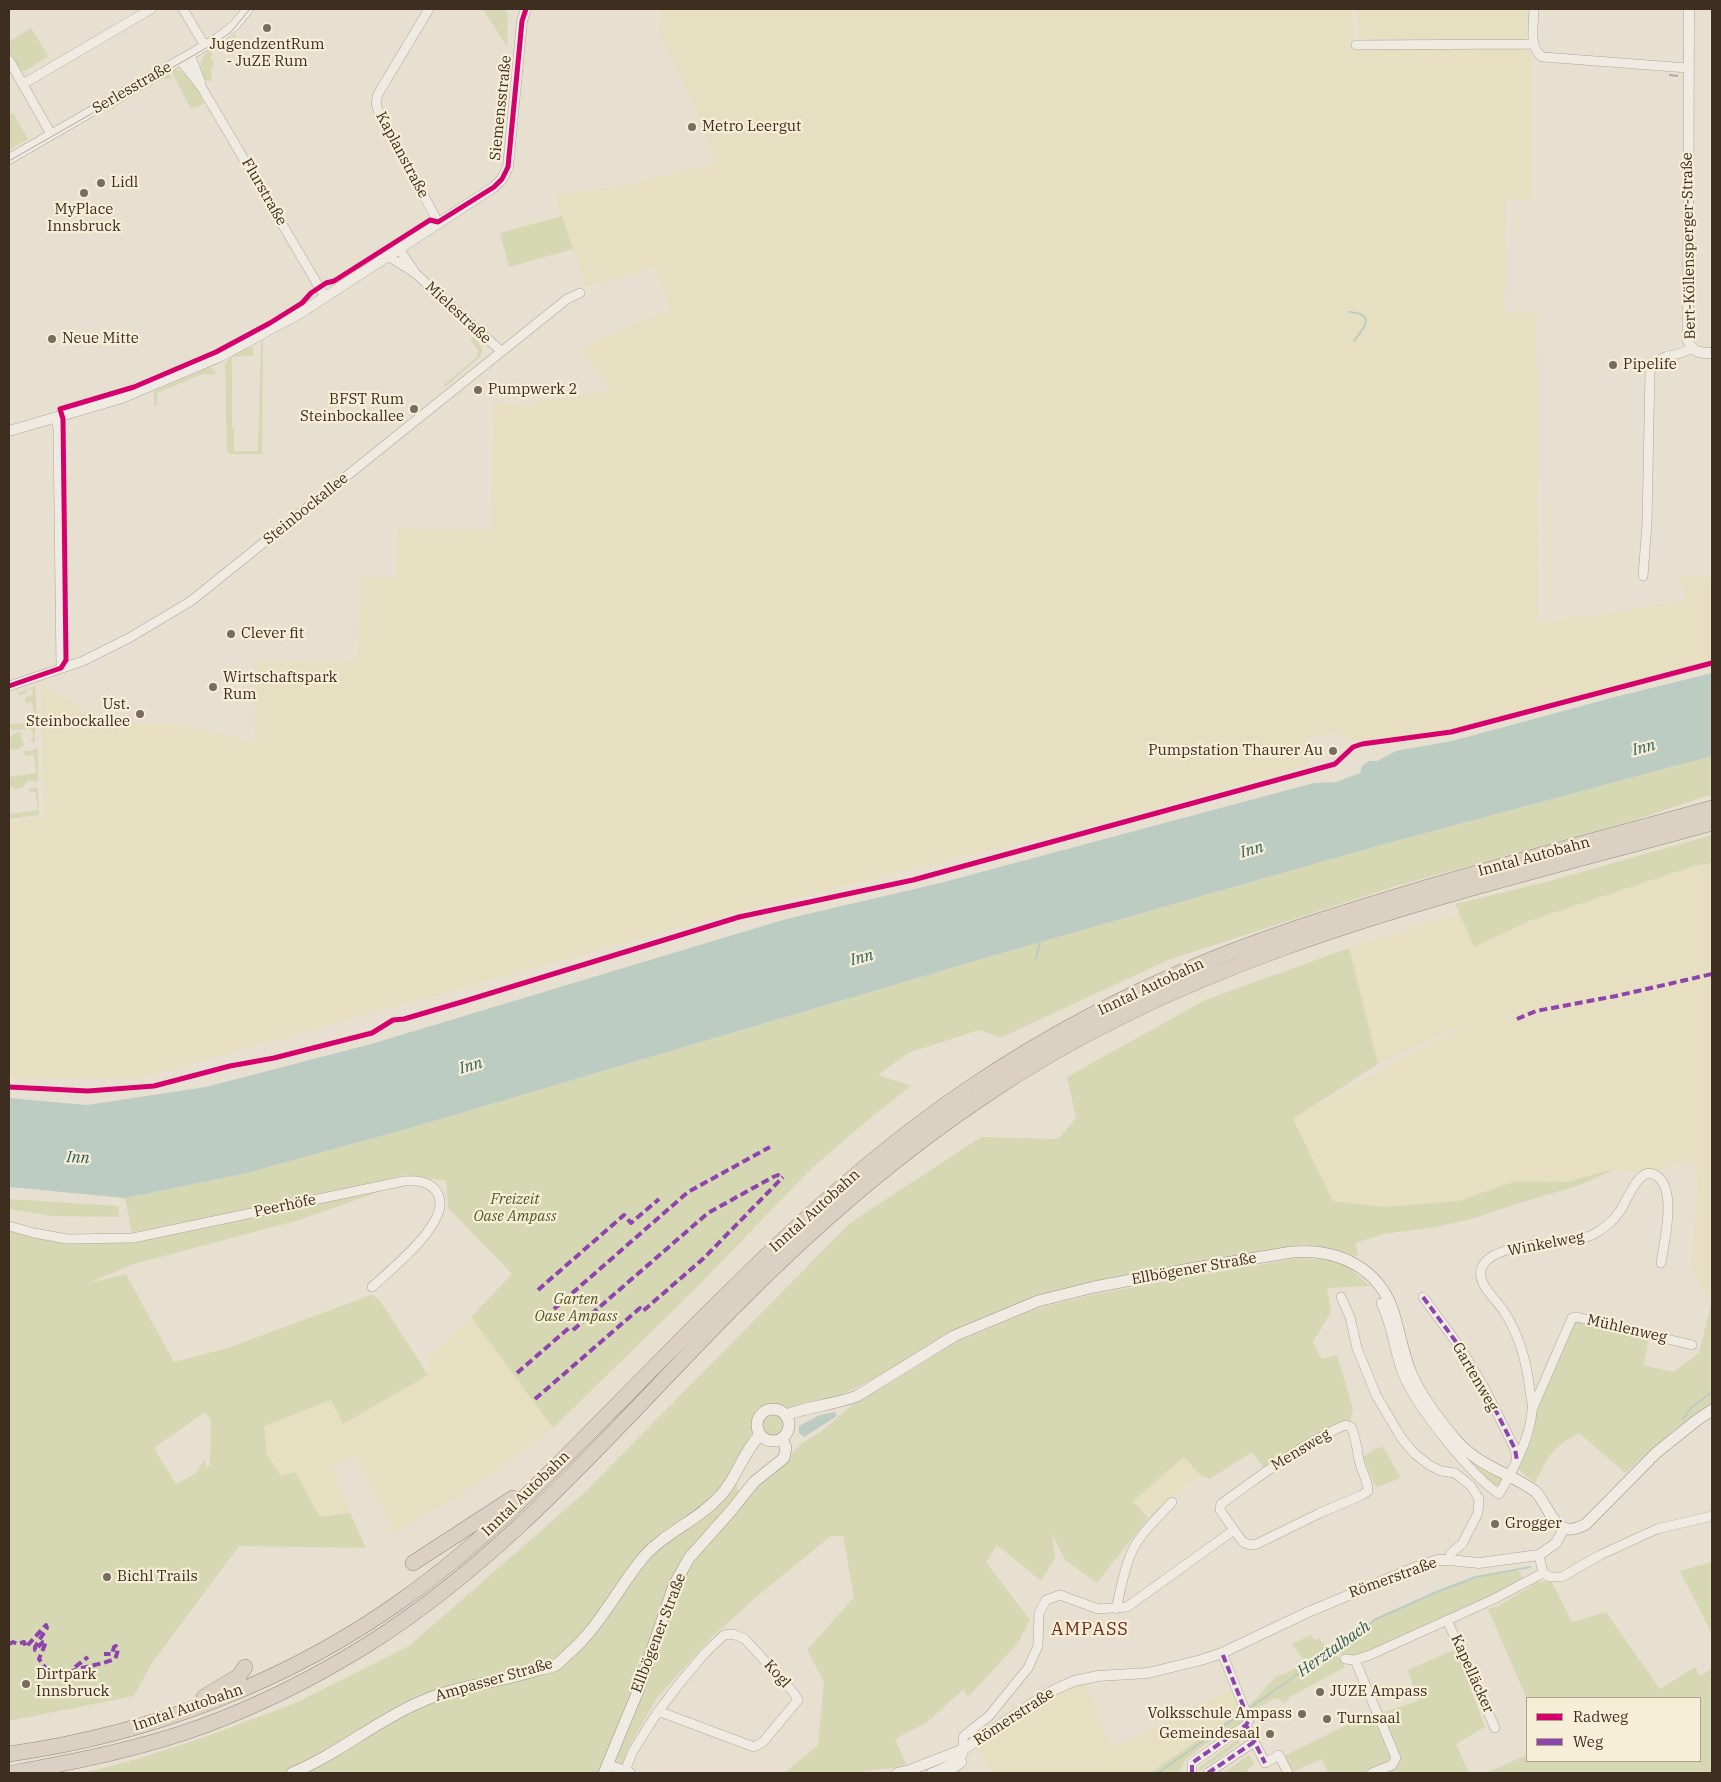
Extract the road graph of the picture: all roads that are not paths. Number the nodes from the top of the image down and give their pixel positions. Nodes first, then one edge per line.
1 (151, 9) edge
2 (183, 9) edge
3 (248, 9) edge
4 (429, 9) edge
5 (521, 9) edge
6 (526, 9) edge
7 (1534, 9) edge
8 (1689, 9) edge
9 (522, 21) junction
10 (1534, 44) junction
11 (1356, 45) dead end
12 (205, 46) junction
13 (190, 55) junction
14 (9, 60) edge
15 (180, 60) junction
16 (1688, 68) junction
17 (23, 84) junction
18 (202, 88) junction
19 (51, 134) junction
20 (9, 158) edge
21 (438, 222) junction
22 (399, 249) junction
23 (388, 256) junction
24 (415, 273) junction
25 (580, 293) dead end
26 (325, 297) junction
27 (1691, 348) junction
28 (501, 351) junction
29 (1712, 353) edge
30 (56, 417) junction
31 (9, 430) edge
32 (1643, 576) dead end
33 (61, 668) junction
34 (9, 686) edge
35 (1712, 800) edge
36 (1712, 808) edge
37 (1666, 821) junction
38 (1712, 823) edge
39 (988, 1084) junction
40 (966, 1099) junction
41 (9, 1226) edge
42 (1661, 1263) dead end
43 (372, 1287) dead end
44 (1341, 1297) dead end
45 (1423, 1297) dead end
46 (1381, 1303) dead end
47 (1692, 1345) dead end
48 (1532, 1410) junction
49 (1712, 1410) edge
50 (786, 1415) junction
51 (760, 1435) junction
52 (782, 1439) junction
53 (1517, 1462) junction
54 (547, 1476) junction
55 (1510, 1476) junction
56 (1172, 1502) dead end
57 (1712, 1516) edge
58 (1564, 1528) junction
59 (1234, 1530) junction
60 (1539, 1555) junction
61 (1450, 1560) junction
62 (413, 1563) dead end
63 (1543, 1573) junction
64 (1116, 1609) junction
65 (1447, 1620) junction
66 (1222, 1653) junction
67 (1345, 1659) dead end
68 (1355, 1660) junction
69 (245, 1668) dead end
70 (657, 1713) junction
71 (178, 1714) junction
72 (1246, 1725) junction
73 (1495, 1728) dead end
74 (1254, 1742) junction
75 (963, 1752) junction
76 (9, 1754) edge
77 (606, 1769) edge
78 (628, 1772) edge
79 (12, 1773) edge
80 (292, 1773) edge
81 (897, 1773) edge
82 (931, 1773) edge
83 (948, 1773) edge
84 (1192, 1773) edge
85 (1208, 1773) edge
86 (1288, 1773) edge
87 (1372, 1773) edge

1 - 17 street
2 - 12 street
3 - 12 street, Serlesstraße
4 - 21 street, Kaplanstraße
5 - 9 street, Siemensstraße
6 - 9 street, Siemensstraße
7 - 10 street
8 - 16 street, Bert-Köllensperger-Straße
9 - 21 street, Siemensstraße
10 - 11 street
10 - 16 street
12 - 13 street, Serlesstraße
13 - 15 street, Serlesstraße
13 - 18 street, Flurstraße
14 - 17 street
15 - 18 street, Flurstraße
15 - 19 street, Serlesstraße
16 - 27 street, Bert-Köllensperger-Straße
17 - 19 street
18 - 26 street, Flurstraße
19 - 20 street, Serlesstraße
21 - 22 street, Siemensstraße
22 - 23 street, Siemensstraße
22 - 24 street, Mielestraße
23 - 24 street, Mielestraße
23 - 26 street, Siemensstraße
24 - 28 street, Mielestraße
25 - 28 street, Steinbockallee
26 - 30 street, Siemensstraße
27 - 29 street
27 - 32 street, Bert-Köllensperger-Straße
28 - 33 street, Steinbockallee
30 - 31 street, Siemensstraße
30 - 33 street
33 - 34 street, Steinbockallee
35 - 37 highway
36 - 37 highway, Inntal Autobahn
37 - 39 highway, Inntal Autobahn
38 - 39 highway, Inntal Autobahn
39 - 40 highway, Inntal Autobahn
40 - 54 highway, Inntal Autobahn
40 - 79 highway, Inntal Autobahn
41 - 43 street, Peerhöfe
42 - 48 street, Winkelweg
44 - 61 street
45 - 53 street, Gartenweg
46 - 55 street
47 - 48 street, Mühlenweg
48 - 53 street, Winkelweg
49 - 58 main road
50 - 51 main road
50 - 52 main road
50 - 55 main road, Ellbögener Straße
51 - 52 main road
51 - 80 main road, Ampasser Straße
52 - 77 main road, Ellbögener Straße
53 - 55 street, Winkelweg
54 - 62 highway
54 - 71 highway, Inntal Autobahn
55 - 58 main road
56 - 64 street
57 - 63 street
58 - 60 street
59 - 59 street, Mensweg
59 - 64 street
60 - 61 street, Römerstraße
60 - 63 street
61 - 66 street, Römerstraße
63 - 65 street, Kapelläcker
64 - 75 street
65 - 68 street, Kapelläcker
65 - 73 street, Kapelläcker
66 - 72 street
66 - 75 street, Römerstraße
67 - 68 street, Kapelläcker
68 - 87 street
69 - 71 highway
70 - 70 street, Kogl
70 - 78 street, Kogl
71 - 76 highway, Inntal Autobahn
72 - 74 street
72 - 84 street
74 - 85 street
74 - 86 street
75 - 81 street, Römerstraße
75 - 82 street
75 - 83 street
77 - 78 street

